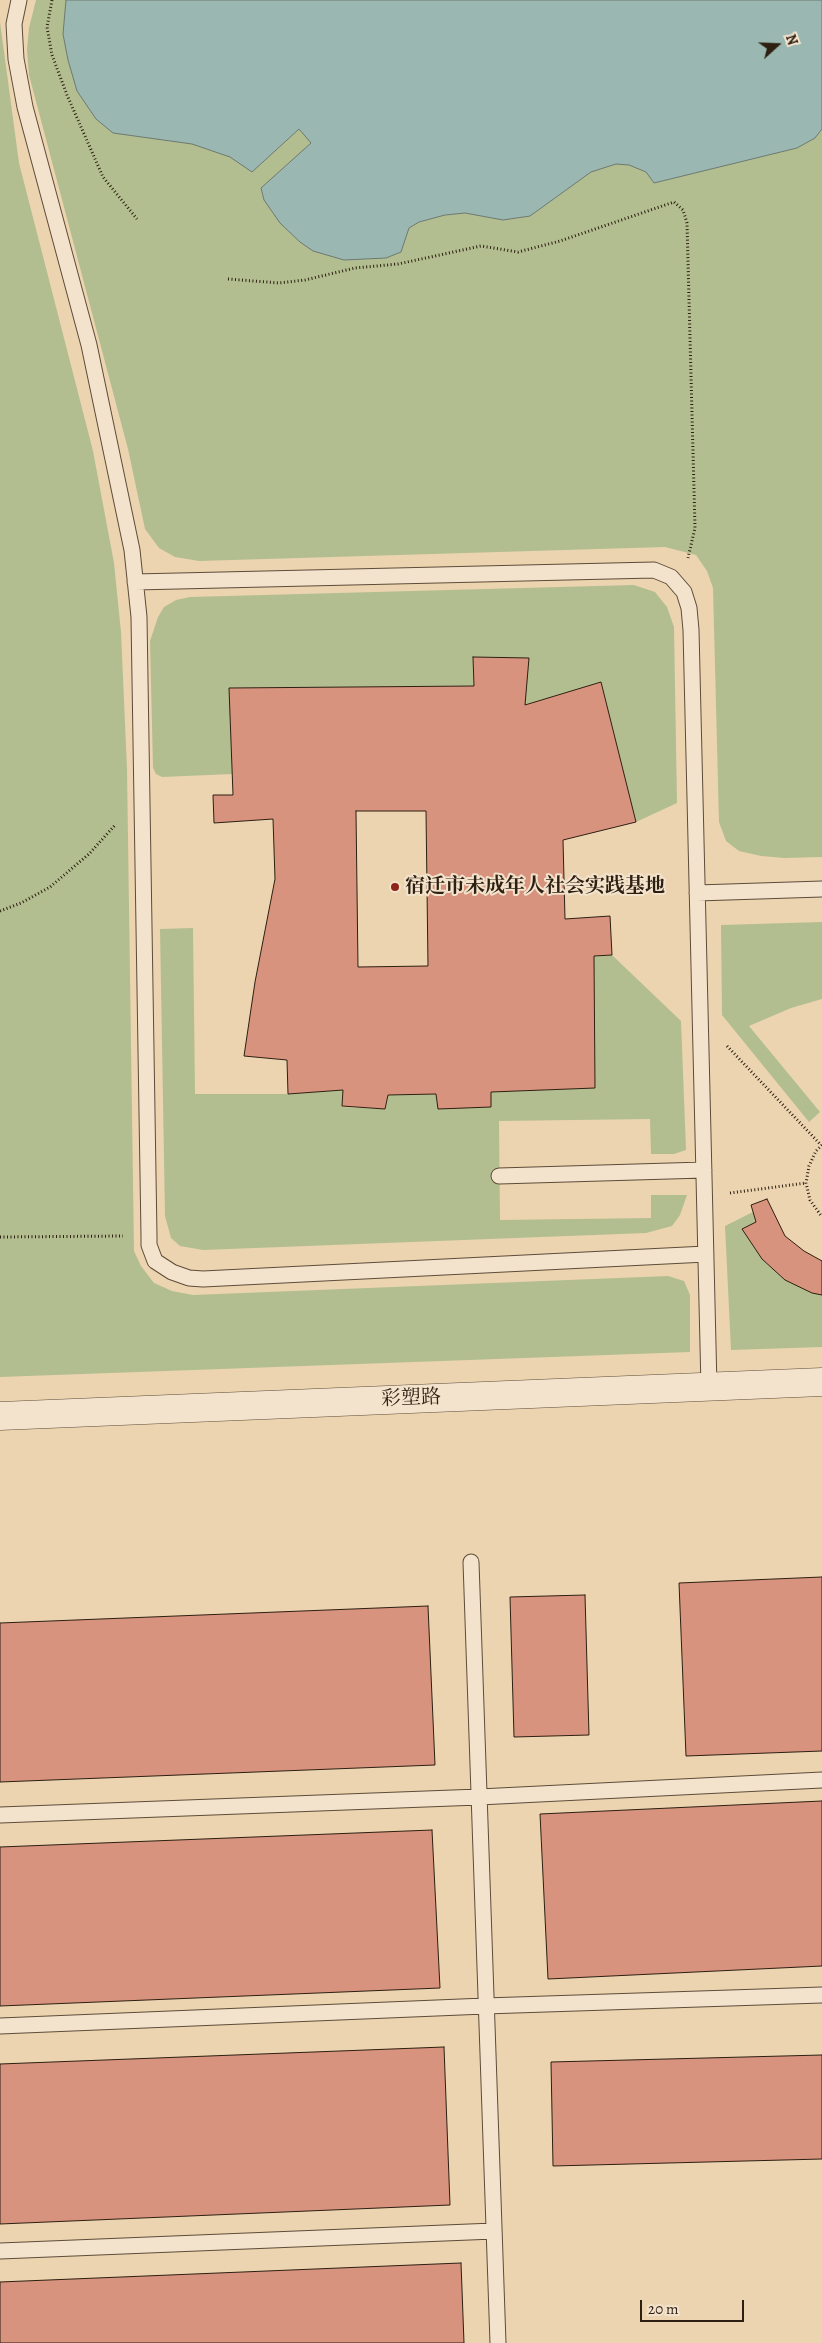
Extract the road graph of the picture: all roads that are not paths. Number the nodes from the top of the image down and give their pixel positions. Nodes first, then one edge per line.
1 (19, 0) edge
2 (135, 582) junction
3 (822, 889) edge
4 (697, 893) junction
5 (704, 1170) junction
6 (499, 1176) dead end
7 (706, 1254) junction
8 (822, 1382) edge
9 (709, 1387) junction
10 (0, 1416) edge
11 (471, 1562) dead end
12 (822, 1780) edge
13 (479, 1797) junction
14 (0, 1815) edge
15 (822, 1995) edge
16 (485, 2006) junction
17 (0, 2026) edge
18 (494, 2231) junction
19 (0, 2251) edge
20 (498, 2343) edge

1 - 2 lane
2 - 4 lane
2 - 7 lane
3 - 4 lane
4 - 5 lane
5 - 6 lane
5 - 7 lane
7 - 9 lane
8 - 9 street, 彩塑路
9 - 10 street, 彩塑路
11 - 13 lane
12 - 13 lane
13 - 14 lane
13 - 16 lane
15 - 16 lane
16 - 17 lane
16 - 18 lane
18 - 19 lane
18 - 20 lane

